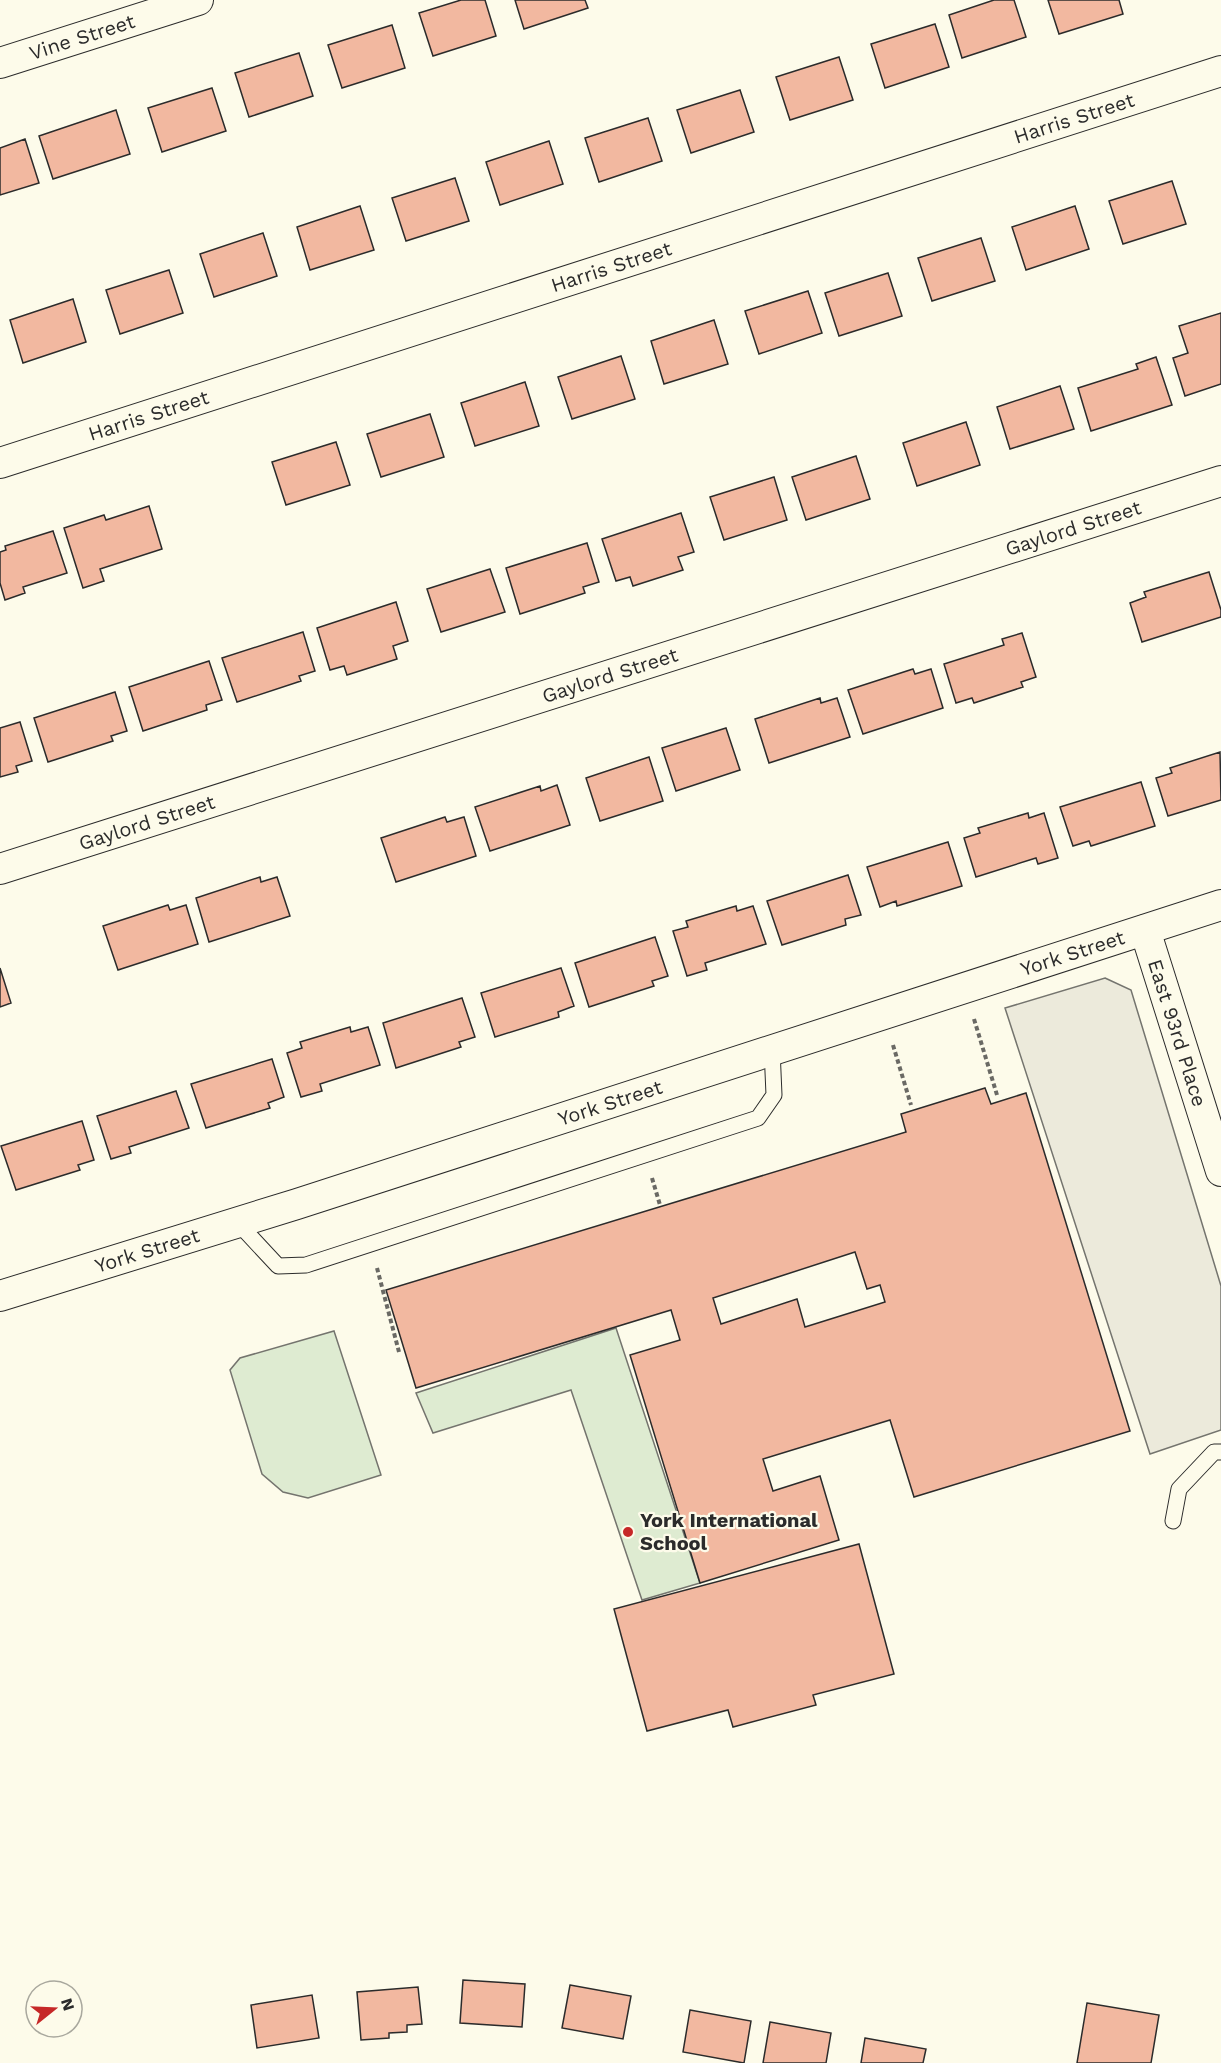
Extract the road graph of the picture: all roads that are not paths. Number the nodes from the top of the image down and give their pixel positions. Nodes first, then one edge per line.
1 (198, 0) edge
2 (0, 63) edge
3 (1221, 71) edge
4 (0, 463) edge
5 (1221, 481) edge
6 (0, 869) edge
7 (1221, 905) edge
8 (1145, 930) junction
9 (772, 1049) junction
10 (1221, 1171) edge
11 (237, 1222) junction
12 (0, 1296) edge
13 (1219, 1455) edge
14 (1173, 1521) dead end

1 - 2 street, Vine Street
3 - 4 street, Harris Street
5 - 6 street, Gaylord Street
7 - 8 street, York Street
8 - 9 street, York Street
8 - 10 street, East 93rd Place
9 - 11 street, York Street
9 - 11 lane
11 - 12 street, York Street
13 - 14 lane

